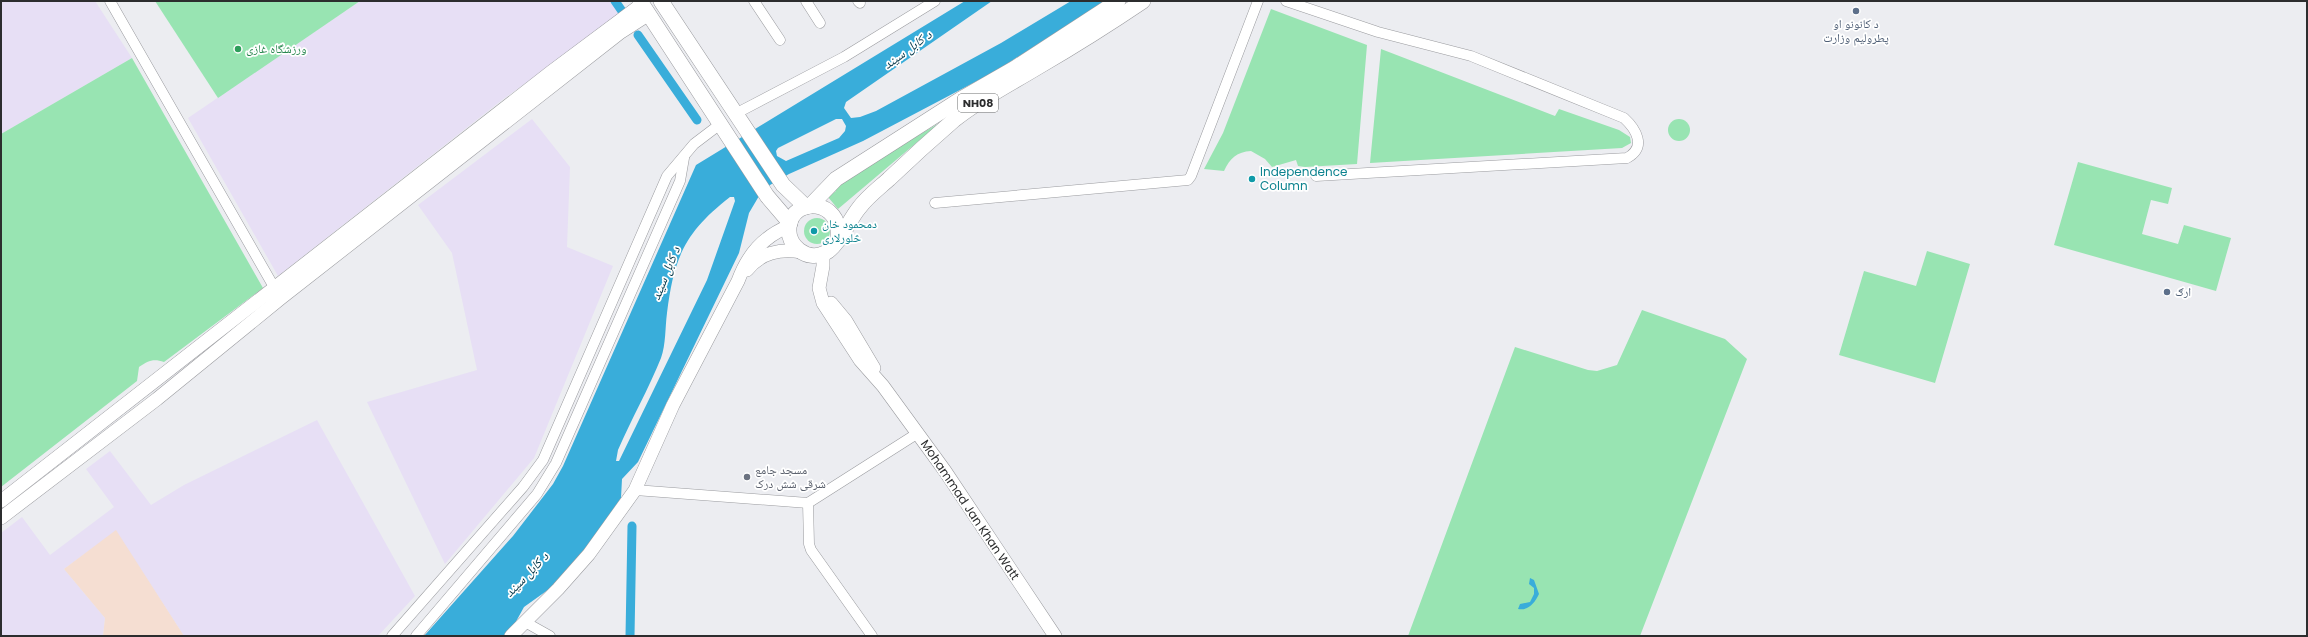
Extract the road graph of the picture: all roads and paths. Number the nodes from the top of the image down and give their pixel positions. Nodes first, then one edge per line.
1 (110, 1) edge
2 (661, 1) edge
3 (754, 1) edge
4 (806, 1) edge
5 (935, 1) edge
6 (1118, 1) edge
7 (1143, 1) edge
8 (1258, 1) edge
9 (1286, 1) edge
10 (644, 6) edge
11 (820, 23) dead end
12 (780, 40) dead end
13 (735, 114) junction
14 (719, 125) junction
15 (684, 156) junction
16 (1316, 176) dead end
17 (935, 203) dead end
18 (808, 206) junction
19 (790, 224) junction
20 (838, 237) junction
21 (801, 252) junction
22 (827, 252) junction
23 (738, 281) junction
24 (278, 294) junction
25 (558, 427) junction
26 (570, 433) junction
27 (918, 433) junction
28 (635, 490) junction
29 (1, 501) edge
30 (808, 503) junction
31 (1, 518) edge
32 (524, 622) junction
33 (392, 636) edge
34 (416, 636) edge
35 (511, 636) edge
36 (550, 636) edge
37 (872, 636) edge
38 (1055, 636) edge

1 - 24 street
2 - 13 highway
3 - 12 street
4 - 11 street
5 - 13 street
6 - 18 highway, NH08
7 - 20 highway, NH08
8 - 17 street
9 - 16 street
10 - 14 highway
10 - 24 main road
13 - 18 highway
14 - 15 street
14 - 19 highway
15 - 25 street
15 - 26 street
18 - 19 highway, NH08
18 - 20 highway
19 - 21 highway
19 - 23 main road
20 - 22 highway, NH08
21 - 22 highway
21 - 23 main road
22 - 27 main road, Mohammad Jan Khan Watt
23 - 28 main road
24 - 29 main road
24 - 31 main road
25 - 26 street
25 - 33 street
26 - 34 street
27 - 30 street
27 - 38 main road, Mohammad Jan Khan Watt
28 - 30 street
28 - 32 main road
30 - 37 street
32 - 35 main road
32 - 36 street

